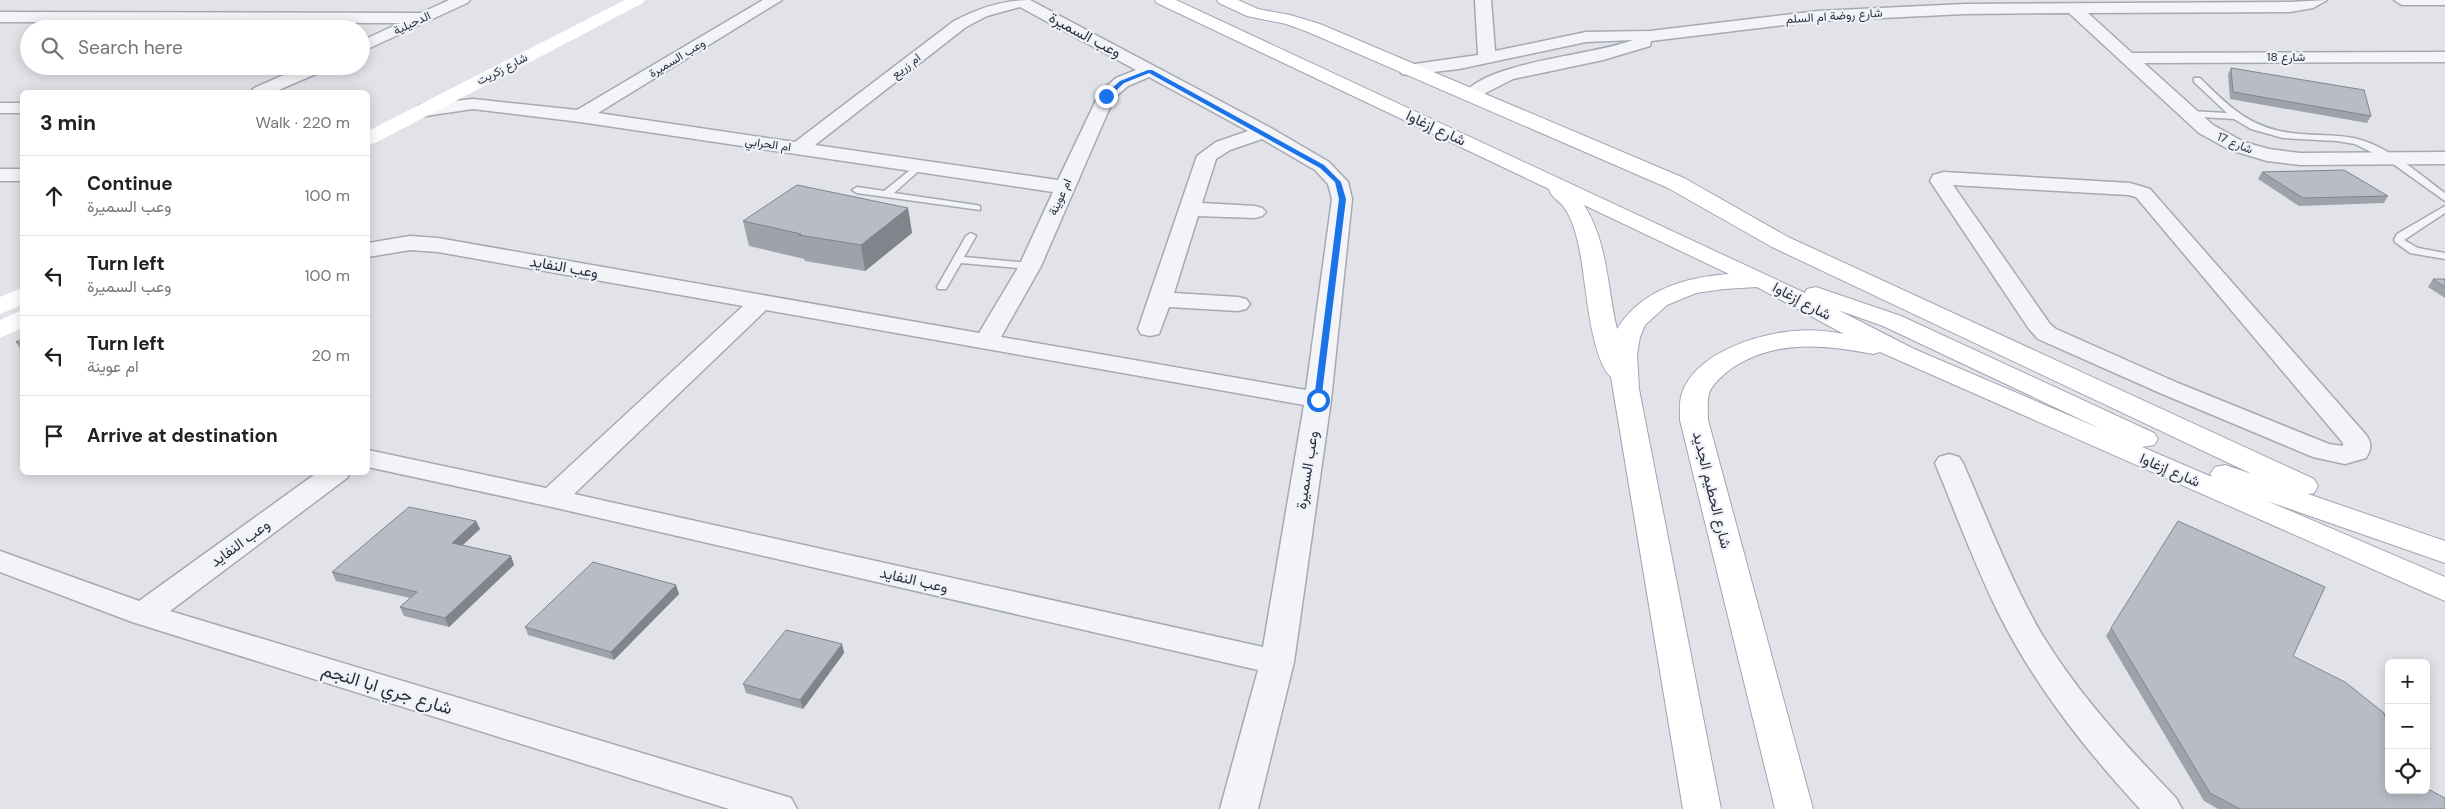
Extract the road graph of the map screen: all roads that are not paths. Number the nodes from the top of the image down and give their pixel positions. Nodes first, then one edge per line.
1 (462, 0) edge
2 (637, 0) edge
3 (774, 0) edge
4 (1163, 0) edge
5 (1225, 0) edge
6 (1483, 0) edge
7 (2318, 0) edge
8 (2402, 0) edge
9 (2445, 0) edge
10 (1049, 2) dead end
11 (1024, 3) edge
12 (2073, 8) junction
13 (0, 18) edge
14 (424, 18) junction
15 (1650, 36) junction
16 (370, 43) edge
17 (2445, 56) edge
18 (1487, 58) junction
19 (2128, 58) junction
20 (1408, 70) junction
21 (1150, 71) junction
22 (299, 75) edge
23 (2197, 80) dead end
24 (265, 90) edge
25 (1472, 95) junction
26 (467, 97) junction
27 (0, 108) edge
28 (20, 108) edge
29 (425, 110) joint
30 (2188, 114) junction
31 (580, 116) junction
32 (2234, 116) junction
33 (1264, 132) junction
34 (370, 139) edge
35 (799, 148) junction
36 (2445, 158) edge
37 (2390, 159) junction
38 (919, 166) junction
39 (0, 175) edge
40 (20, 175) edge
41 (1546, 180) junction
42 (1064, 187) junction
43 (857, 190) dead end
44 (887, 194) junction
45 (2445, 198) edge
46 (976, 208) dead end
47 (1188, 209) junction
48 (2445, 209) edge
49 (1255, 212) dead end
50 (971, 236) dead end
51 (370, 250) edge
52 (2445, 256) edge
53 (958, 260) junction
54 (1030, 266) junction
55 (1762, 280) junction
56 (942, 287) dead end
57 (20, 297) edge
58 (1160, 299) junction
59 (761, 302) junction
60 (1238, 304) dead end
61 (0, 307) edge
62 (20, 319) edge
63 (1150, 329) dead end
64 (0, 330) edge
65 (986, 341) junction
66 (1905, 355) junction
67 (2169, 388) junction
68 (1625, 389) junction
69 (1318, 400) junction
70 (2209, 405) junction
71 (2136, 410) junction
72 (2174, 427) junction
73 (370, 460) edge
74 (1949, 463) dead end
75 (333, 475) edge
76 (552, 498) junction
77 (2445, 552) edge
78 (2369, 556) junction
79 (0, 561) edge
80 (2402, 571) junction
81 (2445, 582) edge
82 (2445, 590) edge
83 (2445, 598) edge
84 (143, 614) junction
85 (1277, 662) junction
86 (764, 807) edge
87 (1239, 809) edge
88 (1702, 809) edge
89 (1794, 809) edge
90 (2163, 809) edge

1 - 14 street, الدحيلية
2 - 26 main road, شارع زكريت
3 - 31 street, وعب السميرة
4 - 41 main road, شارع إزغاوا
5 - 20 main road
6 - 18 street
7 - 12 street, شارع روضة ام السلم
8 - 9 street
10 - 11 street, وعب السميرة
11 - 21 street, وعب السميرة
11 - 35 street, ام زريع
12 - 15 street, شارع روضة ام السلم
12 - 19 street, شارع 17
13 - 14 street
14 - 16 street, الدحيلية
15 - 18 street, شارع روضة ام السلم
15 - 25 street, شارع روضة ام السلم
17 - 19 street, شارع 18
18 - 20 street, شارع روضة ام السلم
19 - 30 street, شارع 17
20 - 25 main road
21 - 33 street, وعب السميرة
21 - 42 street, ام عوينة
22 - 24 street
23 - 32 lane
25 - 71 main road
26 - 29 street, ام الحرابي
26 - 31 street, ام الحرابي
27 - 28 street
29 - 34 main road
30 - 32 lane
30 - 37 street, شارع 17
31 - 35 street, ام الحرابي
32 - 37 lane
33 - 47 street
33 - 69 street, وعب السميرة
35 - 38 street, ام الحرابي
36 - 37 street, شارع 17
37 - 45 lane
38 - 42 street, ام الحرابي
38 - 44 lane
39 - 40 street
41 - 55 main road, شارع إزغاوا
41 - 68 main road
42 - 54 street, ام عوينة
43 - 44 lane
44 - 46 lane
47 - 49 street
47 - 58 street
48 - 52 lane
50 - 53 lane
51 - 59 street, وعب النفايد
53 - 54 lane
53 - 56 lane
54 - 65 street, ام عوينة
55 - 66 main road, شارع إزغاوا
55 - 68 main road
55 - 77 main road
57 - 61 main road
58 - 60 street
58 - 63 street
59 - 65 street, وعب النفايد
59 - 76 street
62 - 64 main road
65 - 69 street, وعب النفايد
66 - 78 main road, شارع إزغاوا
66 - 89 main road, شارع الحطيم الجديد
67 - 70 street
67 - 70 street
67 - 71 street
68 - 88 main road
69 - 85 street, وعب السميرة
70 - 72 street
71 - 72 main road
72 - 77 main road
73 - 76 street, وعب النفايد
74 - 90 street
75 - 84 street, وعب النفايد
76 - 85 street, وعب النفايد
78 - 80 main road, شارع إزغاوا
78 - 81 main road
79 - 84 street, شارع جري ابا النجم
80 - 82 main road, شارع إزغاوا
80 - 83 street
84 - 86 street, شارع جري ابا النجم
85 - 87 street, وعب السميرة

